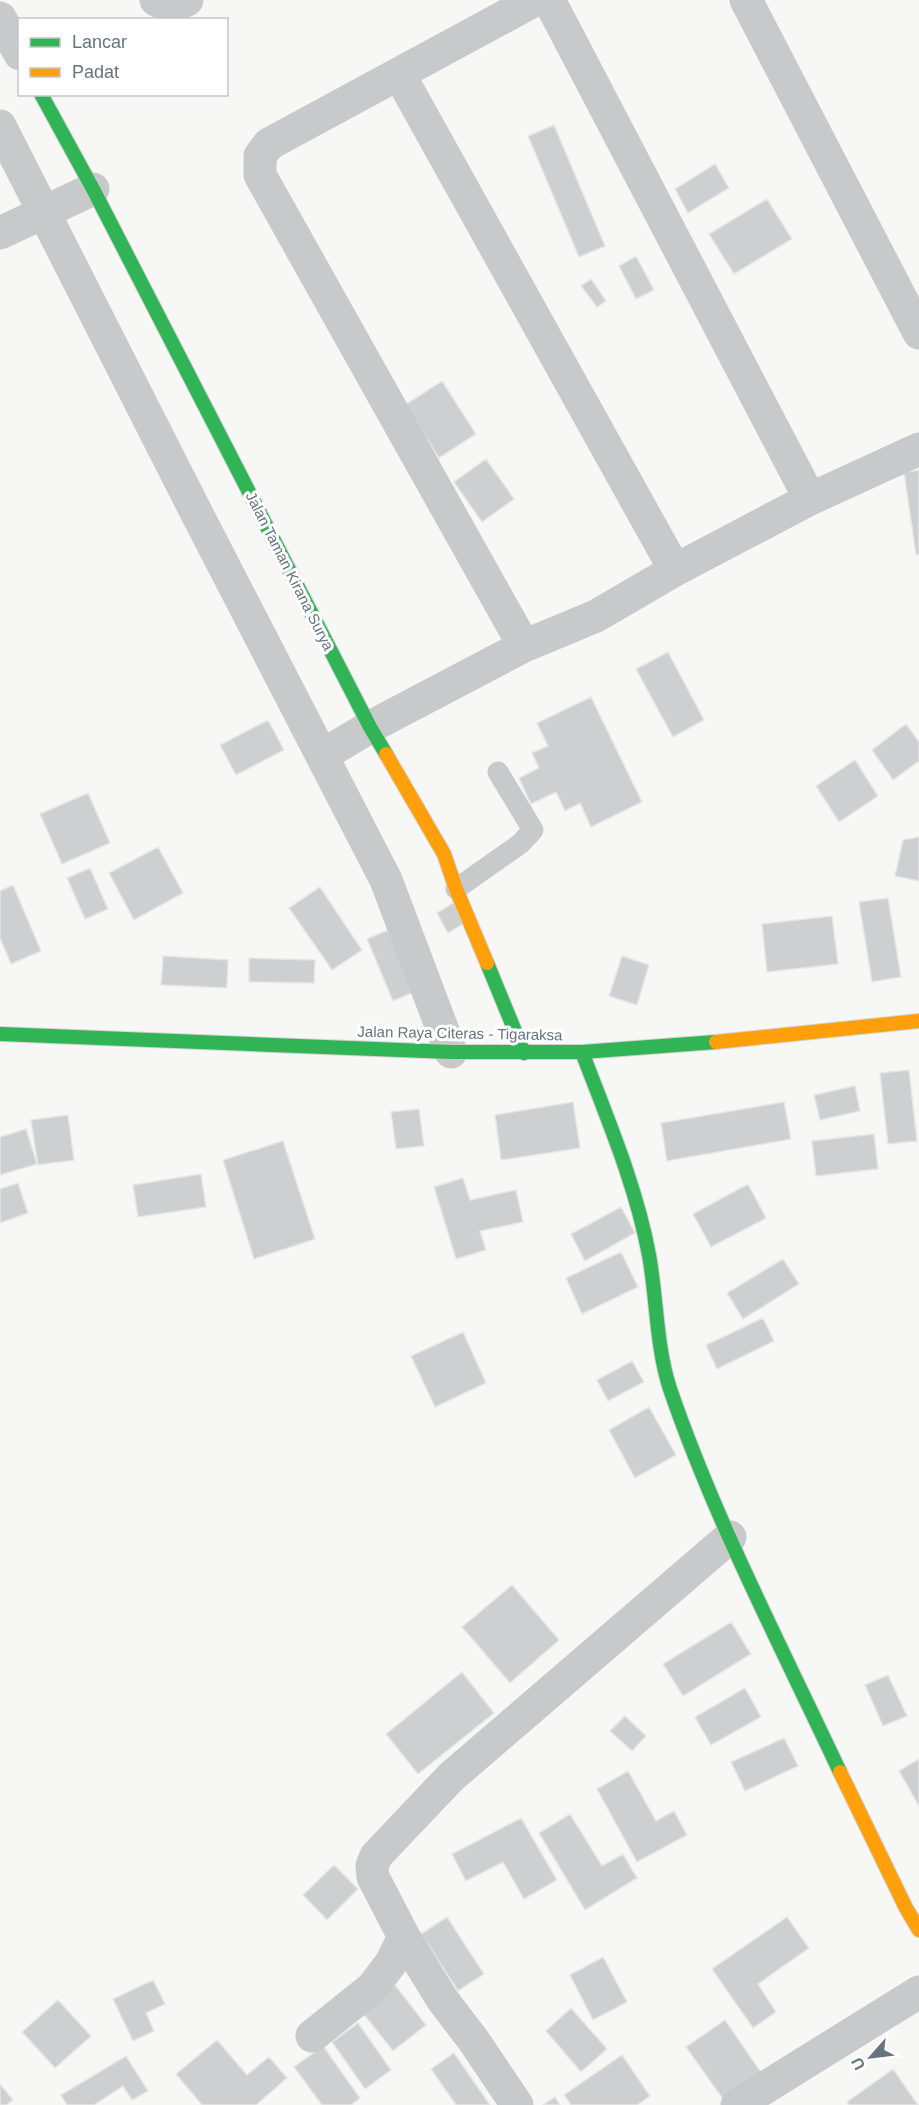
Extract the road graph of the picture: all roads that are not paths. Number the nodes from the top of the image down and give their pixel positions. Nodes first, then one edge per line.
1 (156, 0) edge
2 (187, 0) edge
3 (535, 0) edge
4 (549, 0) edge
5 (746, 0) edge
6 (0, 18) edge
7 (18, 50) edge
8 (399, 74) junction
9 (42, 96) edge
10 (0, 126) edge
11 (93, 189) junction
12 (43, 214) junction
13 (0, 233) edge
14 (919, 333) edge
15 (919, 448) edge
16 (810, 499) junction
17 (675, 570) junction
18 (524, 646) junction
19 (370, 727) junction
20 (323, 755) junction
21 (498, 772) dead end
22 (456, 889) junction
23 (919, 1021) edge
24 (0, 1034) edge
25 (451, 1052) junction
26 (582, 1052) junction
27 (524, 1053) junction
28 (730, 1537) junction
29 (919, 1930) edge
30 (404, 1936) junction
31 (919, 1992) edge
32 (312, 2036) dead end
33 (517, 2105) edge
34 (737, 2105) edge

1 - 2 street
3 - 8 street
4 - 16 street
5 - 14 street
6 - 7 street
8 - 17 street
8 - 18 street
9 - 11 street, Jalan Taman Kirana Surya
10 - 12 street
11 - 12 street
11 - 19 street, Jalan Taman Kirana Surya
12 - 13 street
12 - 20 street
15 - 16 street
16 - 17 street
17 - 18 street
18 - 19 street
19 - 20 street
19 - 22 street, Jalan Taman Kirana Surya
20 - 25 street
21 - 22 lane
22 - 27 street, Jalan Taman Kirana Surya
23 - 26 street, Jalan Raya Citeras - Tigaraksa
24 - 25 street, Jalan Raya Citeras - Tigaraksa
25 - 27 street, Jalan Raya Citeras - Tigaraksa
26 - 27 street, Jalan Raya Citeras - Tigaraksa
26 - 28 street
28 - 29 street
28 - 30 street
30 - 32 street
30 - 33 street
31 - 34 street

